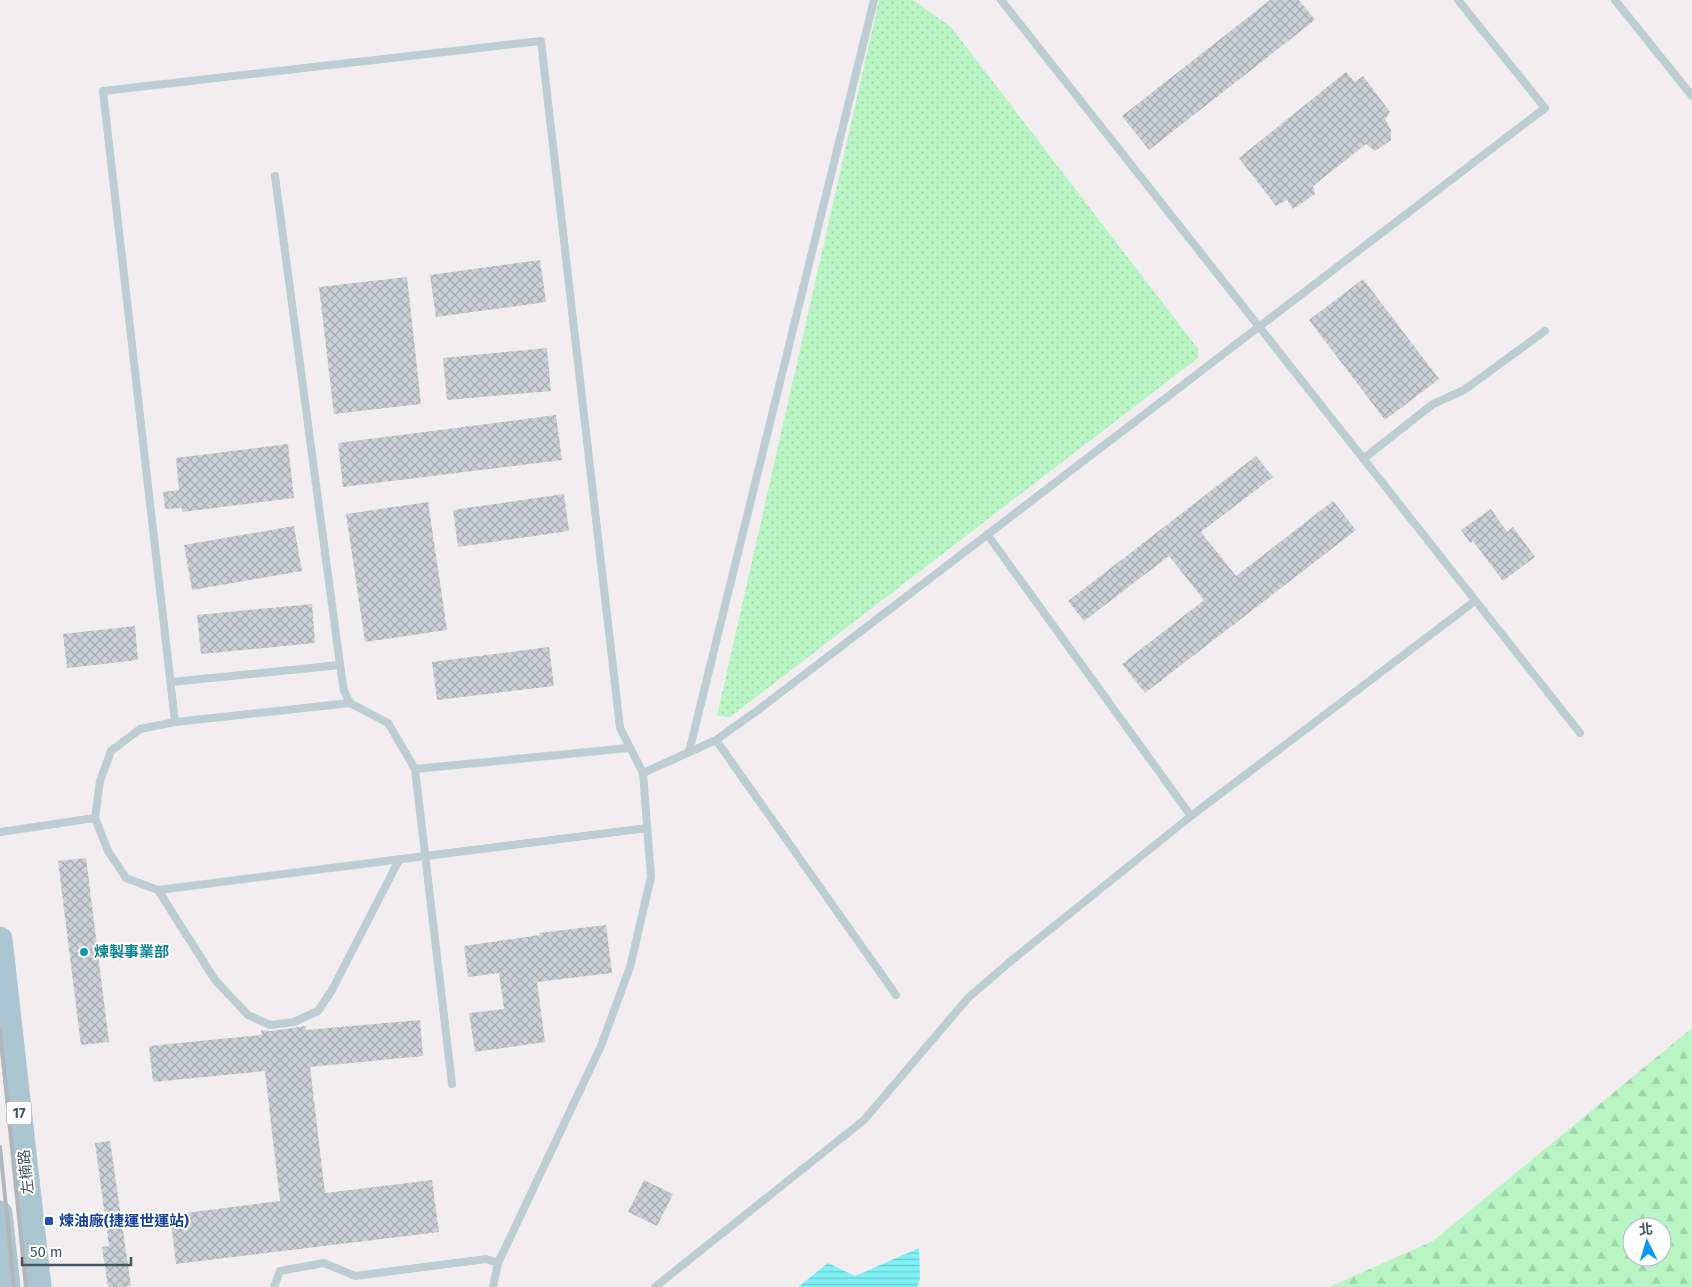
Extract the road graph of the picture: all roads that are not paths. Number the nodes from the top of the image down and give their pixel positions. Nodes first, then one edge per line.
1 (874, 0) edge
2 (1001, 0) edge
3 (1458, 0) edge
4 (1615, 0) edge
5 (1692, 96) edge
6 (275, 176) dead end
7 (1259, 327) junction
8 (1545, 331) dead end
9 (1363, 459) junction
10 (987, 534) junction
11 (1475, 601) junction
12 (340, 665) junction
13 (171, 682) junction
14 (350, 702) junction
15 (175, 722) junction
16 (1580, 733) dead end
17 (716, 740) junction
18 (629, 748) junction
19 (689, 752) junction
20 (415, 769) junction
21 (643, 773) junction
22 (1191, 816) junction
23 (95, 818) junction
24 (647, 828) junction
25 (0, 832) edge
26 (424, 857) junction
27 (399, 860) junction
28 (158, 890) junction
29 (0, 939) edge
30 (896, 995) dead end
31 (452, 1084) dead end
32 (0, 1213) edge
33 (498, 1264) junction
34 (8, 1287) edge
35 (39, 1287) edge
36 (274, 1287) edge
37 (493, 1287) edge
38 (655, 1287) edge

1 - 19 lane
2 - 7 lane
3 - 7 lane
4 - 5 lane
6 - 12 lane
7 - 9 lane
7 - 10 lane
8 - 9 lane
9 - 11 lane
10 - 17 lane
10 - 22 lane
11 - 16 lane
11 - 22 lane
12 - 13 lane
12 - 14 lane
13 - 15 lane
13 - 18 lane
14 - 15 lane
14 - 20 lane
15 - 23 lane
17 - 19 lane
17 - 30 lane
18 - 20 lane
18 - 21 lane
19 - 21 lane
20 - 26 lane
21 - 24 lane
22 - 38 lane
23 - 25 lane
23 - 28 lane
24 - 26 lane
24 - 33 lane
26 - 27 lane
26 - 31 lane
27 - 28 lane
27 - 28 lane
29 - 35 main road, 左楠路 / 17
32 - 34 main road
33 - 36 lane
33 - 37 lane

